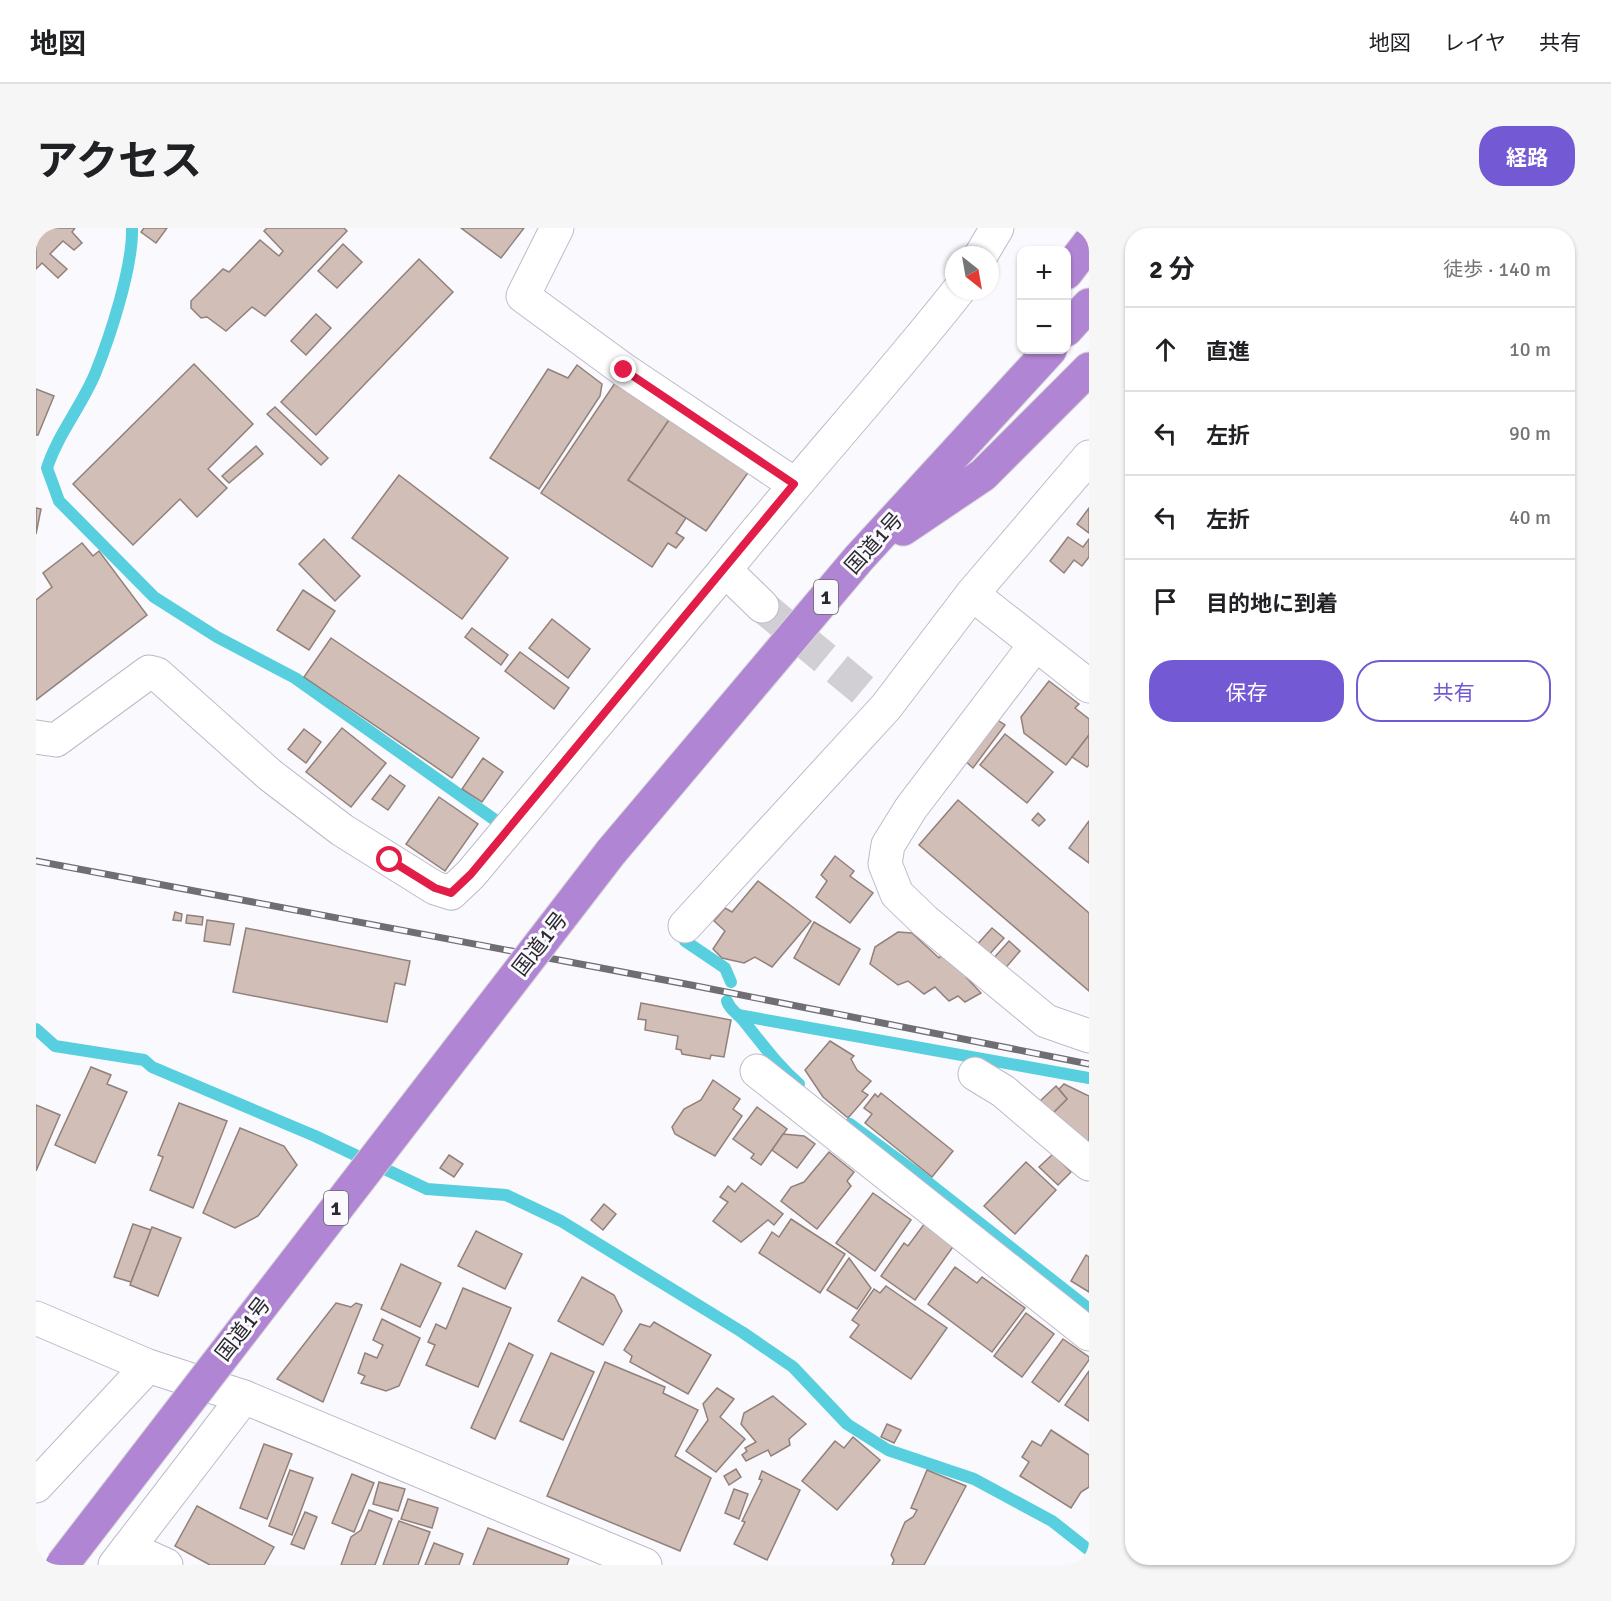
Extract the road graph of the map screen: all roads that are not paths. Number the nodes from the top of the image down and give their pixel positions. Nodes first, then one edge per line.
1 (557, 228) edge
2 (997, 228) edge
3 (1089, 243) edge
4 (986, 246) edge
5 (1071, 266) edge
6 (951, 300) edge
7 (1089, 304) edge
8 (1071, 324) edge
9 (1025, 354) edge
10 (1046, 354) edge
11 (1089, 369) edge
12 (1018, 386) junction
13 (1089, 457) edge
14 (794, 484) junction
15 (859, 558) junction
16 (725, 570) junction
17 (972, 594) junction
18 (762, 606) tunnel mouth
19 (1035, 645) junction
20 (1089, 686) edge
21 (36, 737) edge
22 (685, 926) dead end
23 (1089, 1036) edge
24 (757, 1071) dead end
25 (975, 1074) dead end
26 (1089, 1164) edge
27 (36, 1318) edge
28 (1089, 1334) edge
29 (148, 1366) junction
30 (244, 1397) junction
31 (36, 1485) edge
32 (122, 1556) edge
33 (62, 1565) edge
34 (166, 1565) edge
35 (645, 1565) edge

1 - 14 street
2 - 4 street
3 - 5 highway
6 - 14 street
7 - 8 highway
9 - 12 highway
10 - 12 highway, 国道1号 / 1
11 - 15 highway, 1
12 - 15 highway, 国道1号 / 1
13 - 17 street
14 - 16 street
15 - 33 highway, 国道1号 / 1, bridge
16 - 18 street
16 - 21 street
17 - 19 street
17 - 22 street
19 - 20 street
19 - 23 street
24 - 28 street
25 - 26 street
27 - 29 street
29 - 30 street
29 - 31 street
30 - 32 street
30 - 35 street
32 - 34 street

